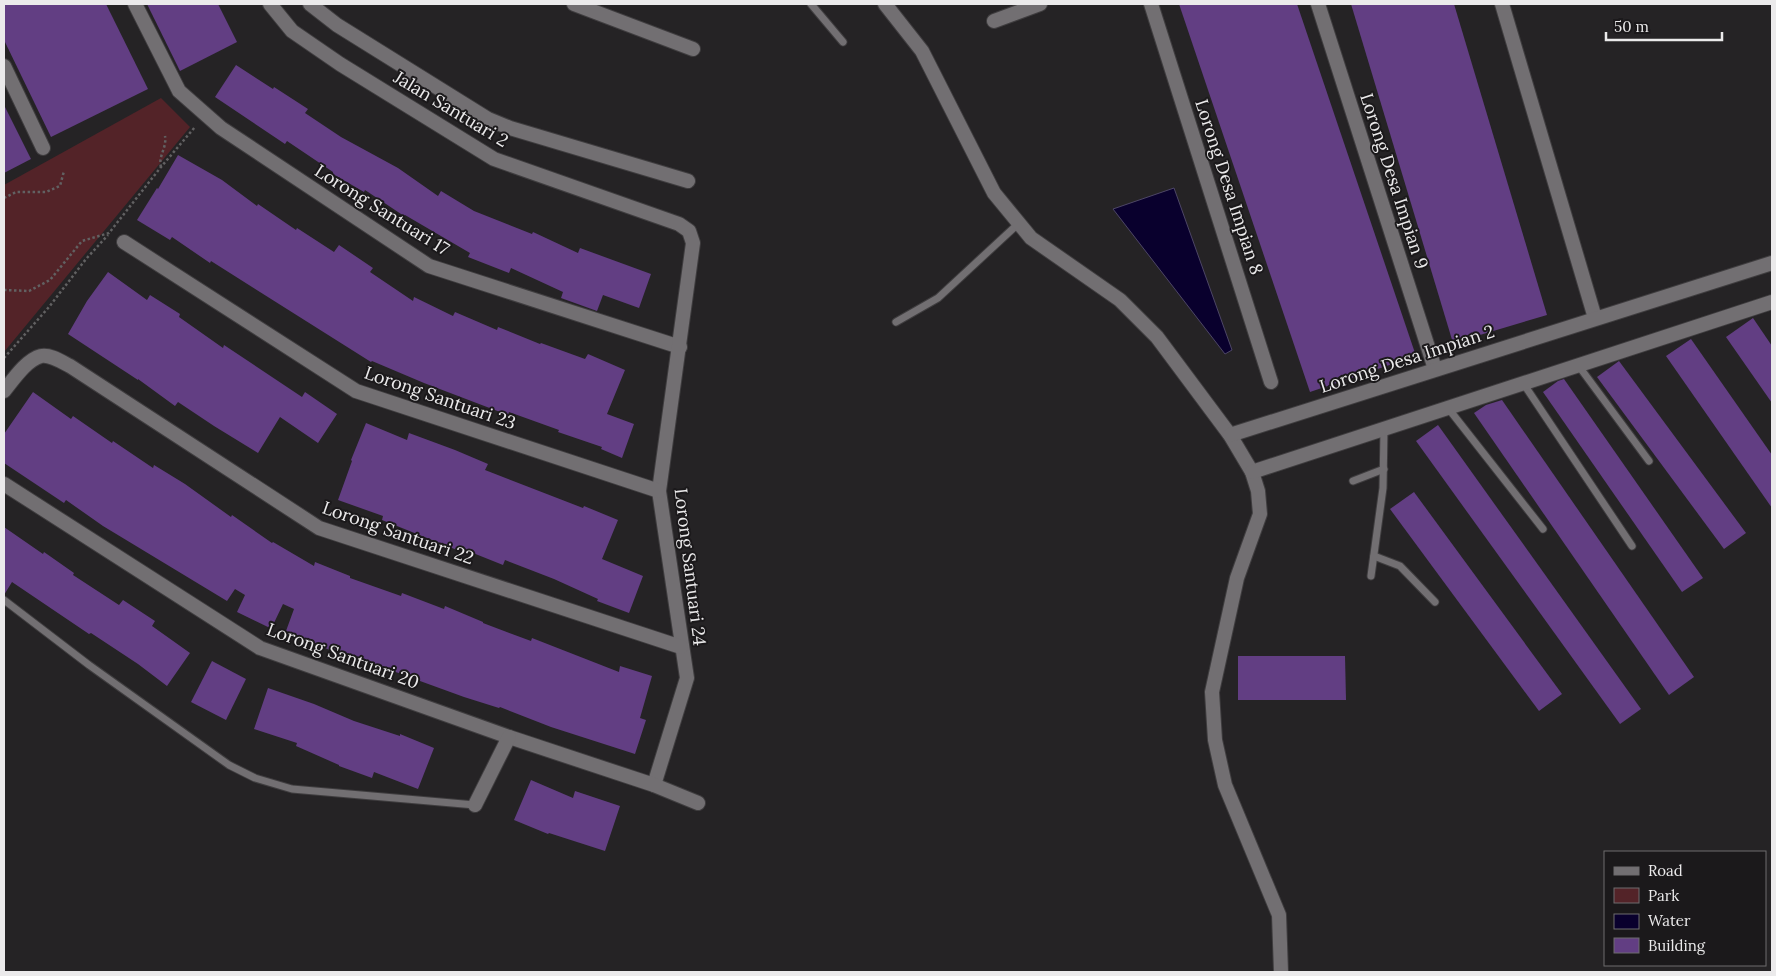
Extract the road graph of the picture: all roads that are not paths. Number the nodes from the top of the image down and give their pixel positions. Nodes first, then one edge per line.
1 (135, 4) edge
2 (270, 4) edge
3 (310, 4) edge
4 (574, 4) edge
5 (811, 4) edge
6 (885, 4) edge
7 (1040, 4) edge
8 (1151, 4) edge
9 (1318, 4) edge
10 (1502, 4) edge
11 (994, 21) dead end
12 (844, 42) dead end
13 (693, 49) dead end
14 (4, 66) edge
15 (43, 148) dead end
16 (688, 181) dead end
17 (1019, 223) junction
18 (689, 231) joint
19 (124, 242) dead end
20 (1772, 263) edge
21 (1772, 302) edge
22 (1595, 318) junction
23 (896, 322) dead end
24 (680, 348) junction
25 (1578, 365) junction
26 (1435, 369) junction
27 (1271, 382) dead end
28 (1523, 383) junction
29 (4, 391) edge
30 (1448, 408) junction
31 (1384, 429) junction
32 (1230, 435) junction
33 (1649, 461) dead end
34 (1384, 469) junction
35 (1252, 472) junction
36 (1353, 481) dead end
37 (4, 484) edge
38 (659, 491) junction
39 (1543, 529) dead end
40 (1632, 546) dead end
41 (1374, 556) junction
42 (1371, 576) dead end
43 (4, 600) edge
44 (1435, 602) dead end
45 (681, 647) junction
46 (509, 737) junction
47 (654, 785) junction
48 (698, 804) dead end
49 (475, 805) joint
50 (1281, 972) edge

1 - 24 street, Lorong Santuari 17
2 - 18 street, Jalan Santuari 2
3 - 16 street
4 - 13 street
5 - 12 lane
6 - 17 street
7 - 11 street
8 - 27 street, Lorong Desa Impian 8
9 - 26 street, Lorong Desa Impian 9
10 - 22 street
14 - 15 street
17 - 23 lane
17 - 32 street
18 - 24 street, Lorong Santuari 24
19 - 38 street, Lorong Santuari 23
20 - 22 street, Lorong Desa Impian 2
21 - 25 street
22 - 26 street, Lorong Desa Impian 2
24 - 38 street, Lorong Santuari 24
25 - 28 street
25 - 33 lane
26 - 32 street, Lorong Desa Impian 2
28 - 30 street
28 - 40 lane
29 - 45 street, Lorong Santuari 22
30 - 31 street
30 - 39 lane
31 - 34 lane
31 - 35 street
32 - 35 street
34 - 36 lane
34 - 41 lane
35 - 50 street
37 - 46 street, Lorong Santuari 20
38 - 45 street, Lorong Santuari 24
41 - 42 lane
41 - 44 lane
43 - 49 lane
45 - 47 street, Lorong Santuari 24
46 - 47 street, Lorong Santuari 20
46 - 49 street
47 - 48 street, Lorong Santuari 20

